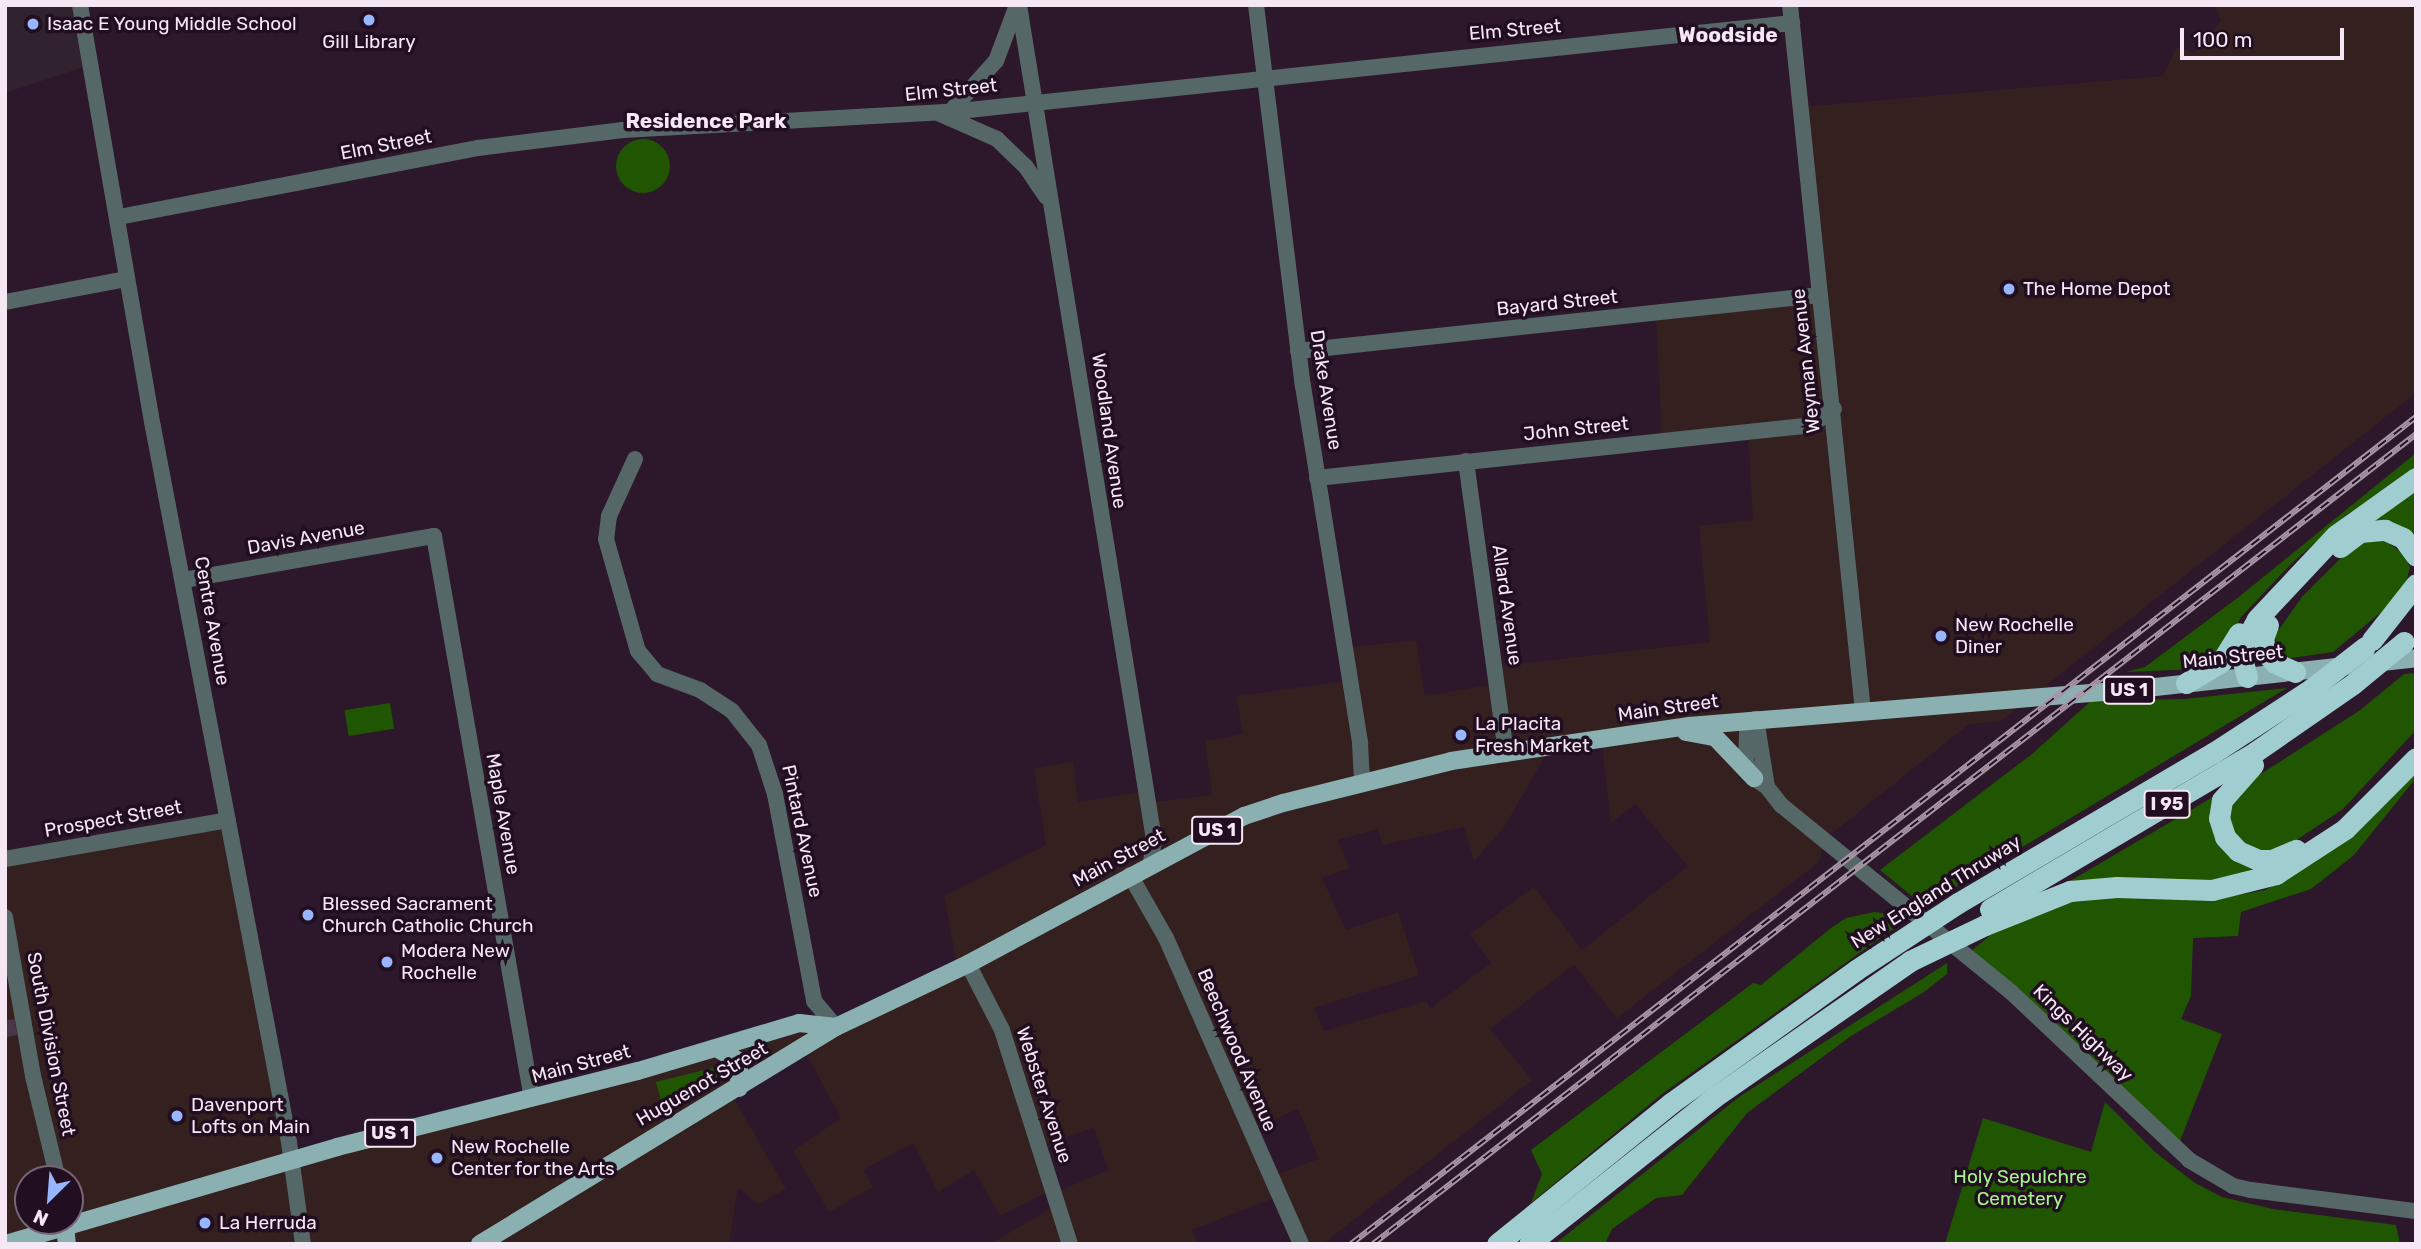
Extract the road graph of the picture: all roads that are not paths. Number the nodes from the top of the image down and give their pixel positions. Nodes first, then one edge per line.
1 (80, 5) edge
2 (1018, 5) edge
3 (1256, 5) edge
4 (1790, 5) edge
5 (1792, 23) junction
6 (1263, 78) junction
7 (1036, 103) junction
8 (942, 112) junction
9 (1050, 205) junction
10 (119, 217) junction
11 (127, 279) junction
12 (1819, 295) junction
13 (5, 302) edge
14 (1298, 351) junction
15 (1834, 410) junction
16 (635, 459) dead end
17 (1466, 461) junction
18 (1317, 478) junction
19 (2416, 478) edge
20 (434, 536) joint
21 (2416, 556) edge
22 (2292, 579) junction
23 (184, 580) junction
24 (2416, 584) edge
25 (2416, 602) edge
26 (2269, 625) junction
27 (2369, 643) junction
28 (2412, 644) edge
29 (2295, 672) junction
30 (2247, 677) junction
31 (2186, 683) junction
32 (2322, 707) junction
33 (1863, 712) junction
34 (1756, 719) junction
35 (1669, 729) junction
36 (2416, 740) edge
37 (1506, 754) junction
38 (2416, 758) edge
39 (1362, 781) junction
40 (1760, 782) junction
41 (228, 820) junction
42 (5, 859) edge
43 (1151, 864) junction
44 (1130, 875) junction
45 (5, 918) edge
46 (1981, 921) junction
47 (968, 964) junction
48 (836, 1027) junction
49 (718, 1049) junction
50 (739, 1088) junction
51 (532, 1099) junction
52 (290, 1161) junction
53 (55, 1165) edge
54 (2416, 1211) edge
55 (84, 1224) edge
56 (45, 1235) edge
57 (6, 1244) edge
58 (303, 1244) edge
59 (480, 1244) edge
60 (1070, 1244) edge
61 (1301, 1244) edge
62 (1497, 1244) edge
63 (1529, 1244) edge

1 - 10 street, Centre Avenue
2 - 7 street, Woodland Avenue
2 - 8 street
3 - 6 street, Drake Avenue
4 - 5 street, Weyman Avenue
5 - 6 street, Elm Street
5 - 12 street, Weyman Avenue
6 - 7 street, Elm Street
6 - 14 street, Drake Avenue
7 - 8 street, Elm Street
7 - 9 street, Woodland Avenue
8 - 9 street
8 - 10 street, Elm Street
9 - 43 street, Woodland Avenue
10 - 11 street, Centre Avenue
11 - 13 street
11 - 23 street, Centre Avenue
12 - 14 street, Bayard Street
12 - 15 street, Weyman Avenue
14 - 18 street, Drake Avenue
15 - 17 street, John Street
15 - 33 street, Weyman Avenue
16 - 48 street, Pintard Avenue
17 - 18 street, John Street
17 - 37 street, Allard Avenue
18 - 39 street, Drake Avenue
19 - 22 highway
20 - 23 street, Davis Avenue
20 - 51 street, Maple Avenue
21 - 26 highway
22 - 30 highway
22 - 31 highway
23 - 41 street, Centre Avenue
24 - 27 highway
25 - 27 highway, New England Thruway / I 95
26 - 29 highway
26 - 30 highway
27 - 62 highway, New England Thruway / I 95, bridge
28 - 29 main road, Main Street / US 1
28 - 32 highway, I 95, bridge
29 - 30 main road, Main Street / US 1
30 - 31 main road, Main Street / US 1
31 - 33 main road, Main Street / US 1
32 - 36 highway
32 - 46 highway, I 95
33 - 34 main road, Main Street / US 1
34 - 35 main road, Main Street / US 1
34 - 40 street
35 - 37 main road, Main Street / US 1
35 - 40 main road
37 - 39 main road, Main Street / US 1
38 - 46 highway
39 - 43 main road, Main Street / US 1
40 - 54 street, Kings Highway
41 - 42 street, Prospect Street
41 - 52 street, Centre Avenue
43 - 44 main road, Main Street / US 1
44 - 47 main road, Main Street / US 1
44 - 61 street, Beechwood Avenue
45 - 53 street, South Division Street
46 - 63 highway, bridge
47 - 48 main road, Main Street / US 1
47 - 60 street, Webster Avenue
48 - 49 main road, Main Street / US 1
48 - 50 main road, Huguenot Street / US 1
49 - 50 main road
49 - 51 main road, Main Street / US 1
50 - 59 main road, Huguenot Street / US 1
51 - 52 main road, Main Street / US 1
52 - 55 main road, Main Street / US 1
52 - 58 street, Centre Avenue
56 - 57 main road, Main Street / US 1

